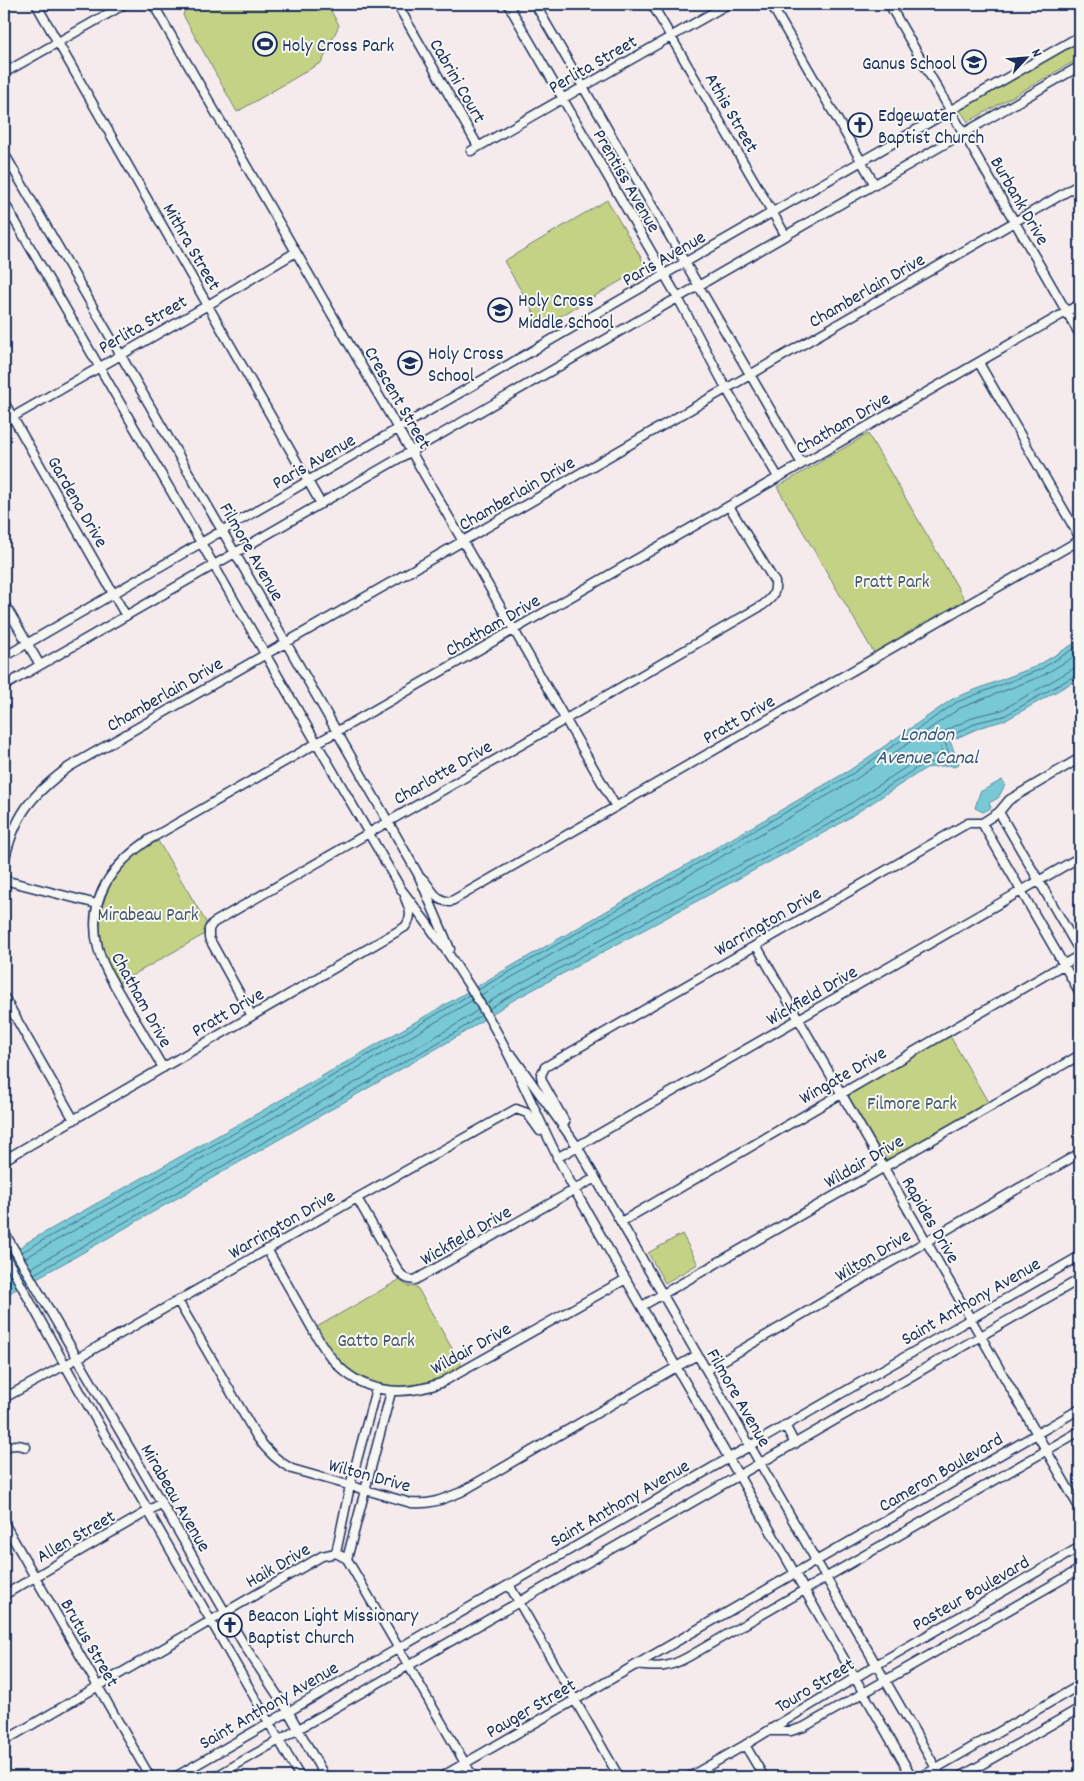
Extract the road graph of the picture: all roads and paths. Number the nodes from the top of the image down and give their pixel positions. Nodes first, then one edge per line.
1 (36, 4) edge
2 (125, 4) edge
3 (153, 4) edge
4 (397, 4) edge
5 (508, 4) edge
6 (534, 4) edge
7 (652, 4) edge
8 (728, 4) edge
9 (771, 4) edge
10 (889, 4) edge
11 (1080, 36) edge
12 (671, 37) junction
13 (58, 42) junction
14 (1080, 66) edge
15 (4, 73) edge
16 (582, 87) junction
17 (562, 99) junction
18 (951, 111) junction
19 (965, 134) junction
20 (475, 148) joint
21 (4, 153) edge
22 (862, 162) junction
23 (1080, 184) edge
24 (876, 185) junction
25 (4, 202) edge
26 (773, 212) junction
27 (1015, 221) junction
28 (786, 236) junction
29 (296, 252) junction
30 (684, 263) junction
31 (664, 275) junction
32 (698, 286) junction
33 (678, 298) junction
34 (1080, 304) edge
35 (208, 305) junction
36 (1067, 311) junction
37 (1080, 335) edge
38 (121, 355) junction
39 (979, 363) junction
40 (98, 367) junction
41 (750, 374) junction
42 (726, 388) junction
43 (4, 402) edge
44 (12, 417) junction
45 (4, 422) edge
46 (399, 429) junction
47 (412, 452) junction
48 (802, 464) junction
49 (778, 477) junction
50 (308, 481) junction
51 (321, 504) junction
52 (728, 506) junction
53 (223, 531) junction
54 (1080, 539) edge
55 (463, 542) junction
56 (201, 543) junction
57 (235, 553) junction
58 (214, 565) junction
59 (114, 594) junction
60 (4, 603) edge
61 (126, 616) junction
62 (514, 630) junction
63 (286, 642) junction
64 (27, 644) junction
65 (265, 654) junction
66 (4, 657) edge
67 (40, 666) junction
68 (4, 686) edge
69 (565, 719) junction
70 (338, 732) junction
71 (317, 744) junction
72 (1080, 758) edge
73 (616, 807) junction
74 (999, 812) junction
75 (389, 821) junction
76 (982, 823) junction
77 (369, 833) junction
78 (1080, 857) edge
79 (4, 862) edge
80 (418, 874) junction
81 (4, 880) edge
82 (1039, 881) junction
83 (401, 888) junction
84 (1022, 891) junction
85 (97, 904) junction
86 (756, 945) junction
87 (1080, 954) edge
88 (1064, 965) junction
89 (461, 971) junction
90 (1080, 993) edge
91 (4, 997) edge
92 (252, 1016) junction
93 (799, 1020) junction
94 (500, 1039) junction
95 (1080, 1055) edge
96 (163, 1068) junction
97 (842, 1093) junction
98 (74, 1120) junction
99 (577, 1146) junction
100 (1080, 1152) edge
101 (557, 1158) junction
102 (4, 1160) edge
103 (884, 1167) junction
104 (595, 1178) junction
105 (574, 1189) junction
106 (357, 1198) junction
107 (621, 1222) junction
108 (4, 1233) edge
109 (926, 1241) junction
110 (267, 1249) junction
111 (4, 1254) edge
112 (1080, 1256) edge
113 (626, 1279) junction
114 (1080, 1279) edge
115 (662, 1294) junction
116 (178, 1301) junction
117 (642, 1306) junction
118 (970, 1318) junction
119 (981, 1337) junction
120 (697, 1355) junction
121 (78, 1358) junction
122 (65, 1365) junction
123 (677, 1367) junction
124 (707, 1370) junction
125 (376, 1389) junction
126 (391, 1392) junction
127 (4, 1398) edge
128 (1080, 1409) edge
129 (784, 1425) junction
130 (1080, 1431) edge
131 (1037, 1434) junction
132 (795, 1444) junction
133 (750, 1445) junction
134 (26, 1447) dead end
135 (4, 1448) edge
136 (1047, 1450) junction
137 (729, 1457) junction
138 (760, 1464) junction
139 (739, 1475) junction
140 (350, 1486) junction
141 (364, 1489) junction
142 (162, 1503) junction
143 (1080, 1509) edge
144 (148, 1511) junction
145 (4, 1523) edge
146 (1080, 1547) edge
147 (336, 1553) junction
148 (347, 1559) junction
149 (816, 1561) junction
150 (1080, 1569) edge
151 (795, 1573) junction
152 (35, 1577) junction
153 (826, 1578) junction
154 (510, 1585) junction
155 (804, 1590) junction
156 (4, 1595) edge
157 (519, 1603) junction
158 (226, 1614) junction
159 (212, 1621) junction
160 (398, 1649) junction
161 (636, 1665) junction
162 (876, 1665) junction
163 (408, 1666) junction
164 (855, 1678) junction
165 (886, 1681) junction
166 (1080, 1685) edge
167 (98, 1687) junction
168 (864, 1694) junction
169 (575, 1700) junction
170 (1080, 1708) edge
171 (288, 1712) junction
172 (268, 1723) junction
173 (298, 1729) junction
174 (768, 1731) junction
175 (4, 1741) edge
176 (278, 1741) junction
177 (745, 1745) junction
178 (465, 1763) junction
179 (936, 1768) junction
180 (150, 1777) edge
181 (174, 1777) edge
182 (215, 1777) edge
183 (300, 1777) edge
184 (325, 1777) edge
185 (441, 1777) edge
186 (473, 1777) edge
187 (619, 1777) edge
188 (689, 1777) edge
189 (764, 1777) edge
190 (912, 1777) edge
191 (921, 1777) edge
192 (941, 1777) edge
193 (960, 1777) edge

1 - 13 street, Mithra Street
2 - 13 street
3 - 29 street, Crescent Street
4 - 20 street, Cabrini Court
5 - 17 street, Prentiss Avenue
6 - 16 street, Prentiss Avenue
7 - 12 street, Athis Street
8 - 12 street, Perlita Street
9 - 22 street
10 - 18 street, Burbank Drive
11 - 18 street, Paris Avenue
12 - 16 street, Perlita Street
12 - 26 street, Athis Street
13 - 15 street
13 - 35 street, Mithra Street
14 - 19 street
16 - 17 street, Perlita Street
16 - 30 street, Prentiss Avenue
17 - 20 street, Perlita Street
17 - 31 street, Prentiss Avenue
18 - 19 street, Burbank Drive
18 - 22 street, Paris Avenue
19 - 24 street
19 - 27 street, Burbank Drive
21 - 38 street, Filmore Avenue
22 - 24 street
22 - 26 street, Paris Avenue
23 - 27 street, Chamberlain Drive
24 - 28 street
25 - 40 street, Filmore Avenue
26 - 28 street, Athis Street
26 - 30 street, Paris Avenue
27 - 36 street, Burbank Drive
27 - 41 street, Chamberlain Drive
28 - 32 street
29 - 35 street, Perlita Street
29 - 46 street, Crescent Street
30 - 31 street, Paris Avenue
30 - 32 street, Prentiss Avenue
31 - 33 street, Prentiss Avenue
31 - 46 street, Paris Avenue
32 - 33 street
32 - 41 street, Prentiss Avenue
33 - 42 street, Prentiss Avenue
33 - 47 street
34 - 36 street, Chatham Drive
35 - 38 street, Perlita Street
35 - 50 street, Mithra Street
36 - 37 street, Burbank Drive
36 - 39 street, Chatham Drive
38 - 40 street, Perlita Street
38 - 53 street, Filmore Avenue
39 - 48 street, Chatham Drive
39 - 54 street
40 - 44 street, Perlita Street
40 - 56 street, Filmore Avenue
41 - 42 street, Chamberlain Drive
41 - 48 street, Prentiss Avenue
42 - 49 street, Prentiss Avenue
42 - 55 street, Chamberlain Drive
43 - 44 street, Gardena Drive
44 - 45 street, Perlita Street
44 - 59 street, Gardena Drive
46 - 47 street, Crescent Street
46 - 50 street, Paris Avenue
47 - 51 street
47 - 55 street, Crescent Street
48 - 49 street, Chatham Drive
49 - 52 street, Chatham Drive
50 - 51 street, Mithra Street
50 - 53 street, Paris Avenue
51 - 57 street
52 - 62 street, Chatham Drive
52 - 69 street, Charlotte Drive
53 - 56 street, Paris Avenue
53 - 57 street, Filmore Avenue
54 - 73 street, Pratt Drive
55 - 62 street, Crescent Street
55 - 63 street, Chamberlain Drive
56 - 58 street, Filmore Avenue
56 - 59 street, Paris Avenue
57 - 58 street
57 - 63 street, Filmore Avenue
58 - 61 street
58 - 65 street, Filmore Avenue
59 - 61 street, Gardena Drive
59 - 64 street, Paris Avenue
60 - 64 street
61 - 67 street
62 - 69 street, Crescent Street
62 - 70 street, Chatham Drive
63 - 65 street, Chamberlain Drive
63 - 70 street, Filmore Avenue
64 - 66 street, Paris Avenue
64 - 67 street
65 - 71 street, Filmore Avenue
65 - 79 street, Chamberlain Drive
67 - 68 street
69 - 73 street, Crescent Street
69 - 75 street, Charlotte Drive
70 - 71 street, Chatham Drive
70 - 75 street, Filmore Avenue
71 - 77 street, Filmore Avenue
71 - 85 street, Chatham Drive
72 - 74 street, Warrington Drive
73 - 80 street, Pratt Drive
74 - 76 street, Warrington Drive
74 - 82 street
75 - 77 street, Charlotte Drive
75 - 80 street, Filmore Avenue
76 - 84 street
76 - 86 street, Warrington Drive
77 - 83 street, Filmore Avenue
77 - 92 street, Charlotte Drive
78 - 82 street, Wickfield Drive
80 - 89 street, Filmore Avenue
81 - 85 street
82 - 84 street, Wickfield Drive
82 - 87 street
83 - 89 street, Filmore Avenue
83 - 92 street, Pratt Drive
84 - 88 street
84 - 93 street, Wickfield Drive
85 - 96 street, Chatham Drive
86 - 93 street, Rapides Drive
86 - 99 street, Warrington Drive
87 - 88 street, Wingate Drive
88 - 90 street
88 - 97 street, Wingate Drive
89 - 94 street, Filmore Avenue
91 - 98 street
92 - 96 street, Pratt Drive
93 - 97 street, Rapides Drive
93 - 99 street, Wickfield Drive
94 - 99 street, Filmore Avenue
94 - 101 street, Filmore Avenue
95 - 103 street, Wildair Drive
96 - 98 street, Pratt Drive
97 - 103 street, Rapides Drive
97 - 107 street, Wingate Drive
98 - 102 street, Pratt Drive
99 - 101 street, Wickfield Drive
99 - 104 street, Filmore Avenue
100 - 109 street, Wilton Drive
101 - 105 street, Filmore Avenue
101 - 106 street, Warrington Drive
103 - 109 street, Rapides Drive
103 - 115 street, Wildair Drive
104 - 105 street, Wickfield Drive
104 - 107 street, Filmore Avenue
105 - 106 street, Wickfield Drive
105 - 113 street, Filmore Avenue
106 - 110 street, Warrington Drive
107 - 115 street, Filmore Avenue
108 - 121 street, Mirabeau Avenue
109 - 118 street, Rapides Drive
109 - 124 street, Wilton Drive
110 - 116 street, Warrington Drive
110 - 125 street, Wildair Drive
111 - 122 street, Mirabeau Avenue
112 - 118 street, Saint Anthony Avenue
113 - 117 street, Filmore Avenue
113 - 126 street, Wildair Drive
114 - 119 street, Saint Anthony Avenue
115 - 117 street, Wildair Drive
115 - 120 street, Filmore Avenue
116 - 121 street, Warrington Drive
116 - 140 street, Wilton Drive
117 - 123 street, Filmore Avenue
118 - 119 street, Rapides Drive
118 - 129 street, Saint Anthony Avenue
119 - 131 street, Rapides Drive
119 - 132 street, Saint Anthony Avenue
120 - 123 street, Wilton Drive
120 - 124 street, Filmore Avenue
121 - 122 street, Warrington Drive
121 - 142 street, Mirabeau Avenue
122 - 127 street, Warrington Drive
122 - 144 street, Mirabeau Avenue
123 - 137 street, Filmore Avenue
123 - 141 street, Wilton Drive
124 - 133 street, Filmore Avenue
125 - 126 street, Wildair Drive
125 - 140 street
126 - 141 street
128 - 131 street, Cameron Boulevard
129 - 132 street
129 - 133 street, Saint Anthony Avenue
130 - 136 street, Cameron Boulevard
131 - 136 street, Rapides Drive
131 - 149 street, Cameron Boulevard
132 - 138 street, Saint Anthony Avenue
133 - 137 street, Saint Anthony Avenue
133 - 138 street, Filmore Avenue
134 - 135 street
136 - 143 street, Rapides Drive
136 - 153 street, Cameron Boulevard
137 - 139 street, Filmore Avenue
137 - 154 street, Saint Anthony Avenue
138 - 139 street, Saint Anthony Avenue
138 - 149 street, Filmore Avenue
139 - 151 street, Filmore Avenue
139 - 157 street, Saint Anthony Avenue
140 - 141 street, Wilton Drive
140 - 147 street
141 - 148 street
142 - 144 street, Allen Street
142 - 158 street, Mirabeau Avenue
144 - 152 street, Allen Street
144 - 159 street, Mirabeau Avenue
145 - 152 street, Brutus Street
146 - 162 street, Pasteur Boulevard
147 - 148 street, Haik Drive
147 - 158 street, Haik Drive
148 - 160 street
149 - 151 street, Pauger Street
149 - 153 street, Filmore Avenue
150 - 165 street, Pasteur Boulevard
151 - 155 street, Filmore Avenue
151 - 161 street, Pauger Street
152 - 156 street, Allen Street
152 - 167 street, Brutus Street
153 - 155 street
153 - 162 street, Filmore Avenue
154 - 157 street
154 - 160 street, Saint Anthony Avenue
155 - 161 street
155 - 164 street, Filmore Avenue
157 - 163 street, Saint Anthony Avenue
157 - 169 street
158 - 159 street, Haik Drive
158 - 171 street, Mirabeau Avenue
159 - 167 street, Haik Drive
159 - 172 street, Mirabeau Avenue
160 - 163 street
160 - 171 street, Saint Anthony Avenue
161 - 169 street, Pauger Street
162 - 164 street, Touro Street
162 - 165 street, Filmore Avenue
163 - 173 street, Saint Anthony Avenue
163 - 178 street
164 - 168 street, Filmore Avenue
164 - 174 street, Touro Street
165 - 168 street, Touro Street
165 - 179 street, Filmore Avenue
166 - 179 street
167 - 175 street, Haik Drive
167 - 180 street, Brutus Street
168 - 174 street, Touro Street
168 - 190 street, Filmore Avenue
169 - 178 street, Pauger Street
169 - 187 street
170 - 193 street
171 - 172 street, Saint Anthony Avenue
171 - 173 street, Mirabeau Avenue
172 - 176 street, Mirabeau Avenue
172 - 181 street, Saint Anthony Avenue
173 - 176 street, Saint Anthony Avenue
173 - 184 street, Mirabeau Avenue
174 - 177 street, Touro Street
176 - 182 street, Saint Anthony Avenue
176 - 183 street, Mirabeau Avenue
177 - 188 street, Touro Street
177 - 189 street
178 - 185 street, Pauger Street
178 - 186 street
179 - 191 street
179 - 192 street, Filmore Avenue

